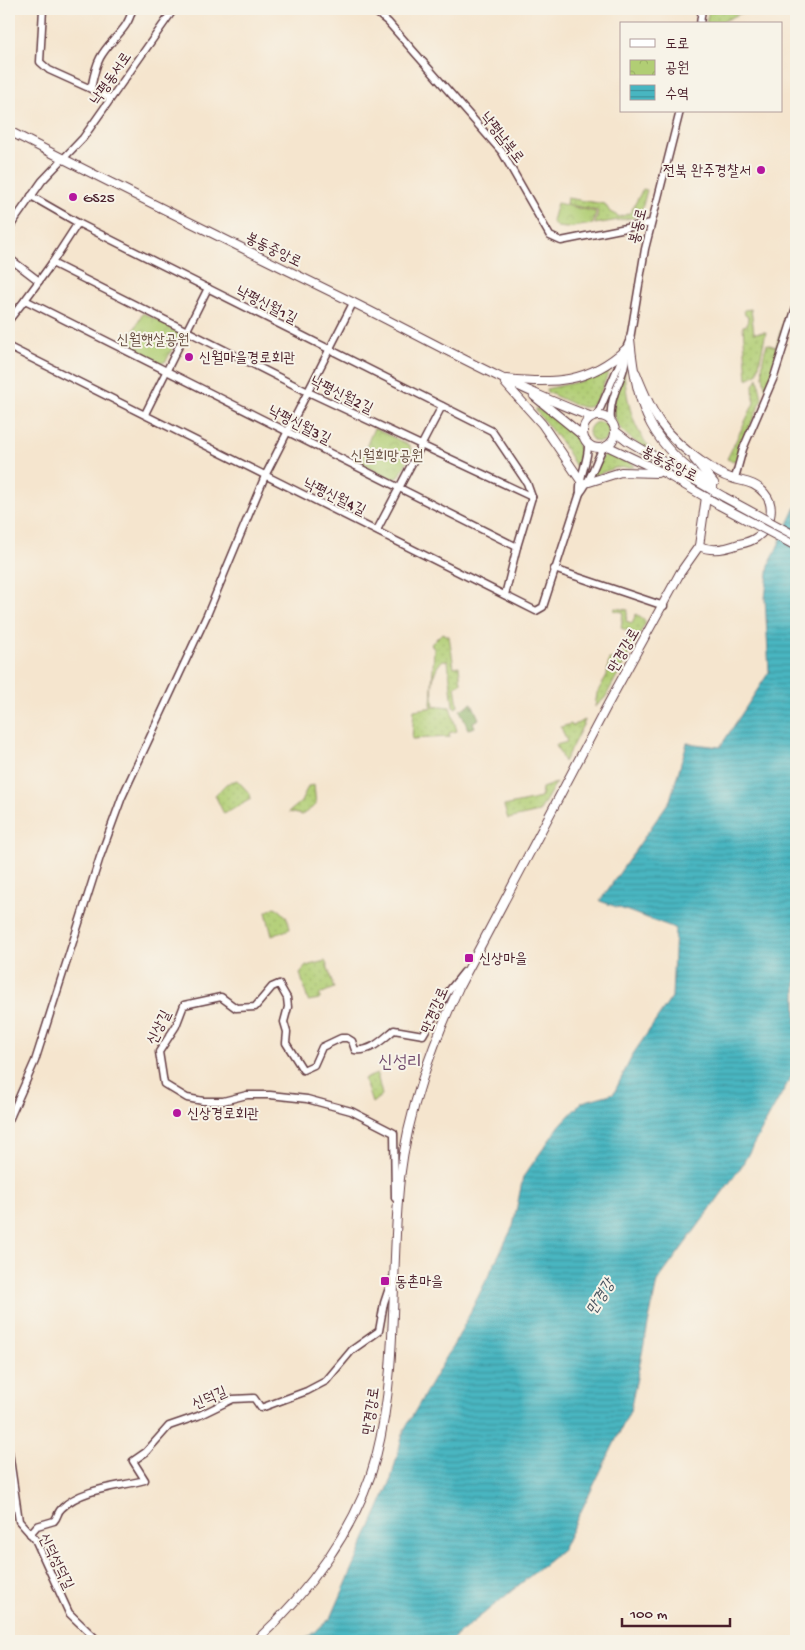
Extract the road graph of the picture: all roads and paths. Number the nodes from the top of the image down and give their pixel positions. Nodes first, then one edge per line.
1 (43, 9) edge
2 (132, 9) edge
3 (174, 9) edge
4 (372, 9) edge
5 (702, 9) edge
6 (700, 22) edge
7 (91, 89) junction
8 (110, 98) junction
9 (680, 112) edge
10 (9, 131) edge
11 (64, 160) junction
12 (32, 196) junction
13 (78, 223) junction
14 (651, 223) junction
15 (9, 228) edge
16 (9, 258) edge
17 (52, 263) junction
18 (39, 281) junction
19 (208, 288) junction
20 (25, 300) junction
21 (353, 303) junction
22 (796, 307) edge
23 (9, 320) edge
24 (187, 330) junction
25 (630, 339) junction
26 (9, 347) edge
27 (626, 349) junction
28 (329, 350) junction
29 (166, 371) junction
30 (636, 372) junction
31 (500, 378) junction
32 (308, 392) junction
33 (528, 392) junction
34 (442, 406) junction
35 (145, 414) junction
36 (594, 417) junction
37 (611, 421) junction
38 (615, 431) junction
39 (288, 432) junction
40 (582, 434) junction
41 (588, 444) junction
42 (420, 446) junction
43 (605, 447) junction
44 (689, 453) junction
45 (666, 474) junction
46 (265, 476) junction
47 (732, 478) junction
48 (584, 482) junction
49 (399, 488) junction
50 (712, 490) junction
51 (532, 497) junction
52 (376, 530) junction
53 (796, 536) edge
54 (698, 546) junction
55 (796, 546) edge
56 (517, 547) junction
57 (554, 569) junction
58 (505, 595) junction
59 (664, 606) junction
60 (472, 962) junction
61 (9, 1120) edge
62 (396, 1221) junction
63 (393, 1278) junction
64 (9, 1452) edge
65 (30, 1534) junction
66 (98, 1641) edge
67 (256, 1641) edge

1 - 7 street
2 - 7 street
3 - 8 street, 낙평동서로
4 - 14 street, 낙평남북로
5 - 6 street
7 - 8 street
8 - 11 street, 낙평동서로
9 - 14 street, 봉동로
10 - 11 street, 봉동중앙로
11 - 12 street, 낙평동서로
11 - 21 street, 봉동중앙로
12 - 13 street, 낙평신월1길
12 - 15 street, 낙평동서로
13 - 17 street
13 - 19 street, 낙평신월1길
14 - 25 street, 봉동로
16 - 18 street
17 - 18 street
17 - 24 street, 낙평신월2길
18 - 20 street
19 - 24 street
19 - 28 street, 낙평신월1길
20 - 23 street
20 - 29 street, 낙평신월3길
21 - 28 street
21 - 31 street, 봉동중앙로
22 - 47 street
24 - 29 street
24 - 32 street, 낙평신월2길
25 - 27 street, 봉동로
25 - 30 street
26 - 35 street, 낙평신월4길
27 - 31 street
27 - 36 street, 봉동로
27 - 37 street, 봉동로
28 - 32 street
28 - 34 street, 낙평신월1길
29 - 35 street
29 - 39 street, 낙평신월3길
30 - 44 street
30 - 50 street
31 - 33 street, 봉동중앙로
31 - 48 street
32 - 39 street
32 - 42 street, 낙평신월2길
33 - 36 street, 봉동중앙로
33 - 40 street, 봉동중앙로
34 - 42 street
34 - 51 street, 낙평신월1길
35 - 46 street, 낙평신월4길
36 - 37 street, 봉동중앙로
36 - 40 street
37 - 38 street
38 - 43 street
38 - 50 street, 봉동중앙로
39 - 46 street
39 - 49 street, 낙평신월3길
40 - 41 street, 봉동중앙로
41 - 43 street, 봉동중앙로
41 - 48 street, 낙평신월4길
42 - 49 street
42 - 51 street, 낙평신월2길
43 - 45 street, 봉동중앙로
43 - 48 street, 낙평신월4길
44 - 47 street
44 - 50 street
45 - 48 street
45 - 50 street, 봉동중앙로
46 - 52 street, 낙평신월4길
46 - 61 street
47 - 50 street
47 - 54 street
48 - 57 street, 낙평신월4길
49 - 52 street
49 - 56 street, 낙평신월3길
50 - 53 street, bridge
50 - 54 street, 만경강로
50 - 55 street, 봉동중앙로, bridge
51 - 56 street
52 - 58 street, 낙평신월4길
54 - 59 street, 만경강로
56 - 58 street
57 - 58 street, 낙평신월4길
57 - 59 street
59 - 60 street, 만경강로
60 - 62 street, 만경강로
60 - 62 street, 신상길
62 - 63 street, 만경강로
63 - 65 street, 신덕길
63 - 67 street, 만경강로
64 - 65 street, 신덕성덕길
65 - 66 street, 신덕성덕길

